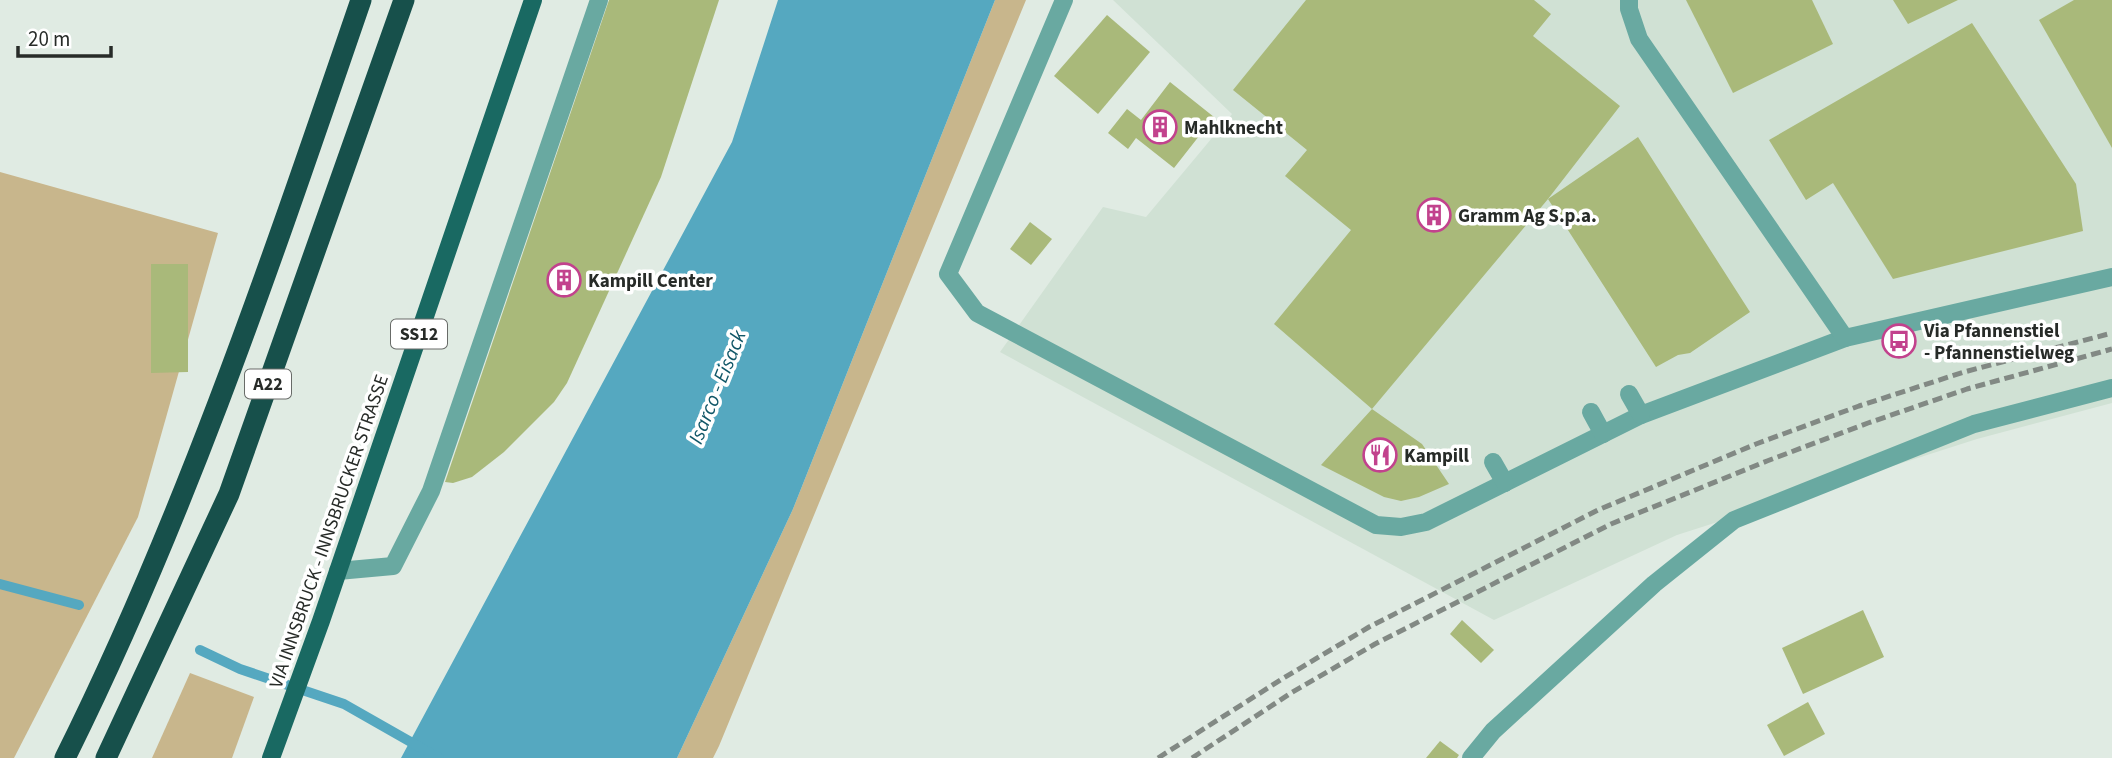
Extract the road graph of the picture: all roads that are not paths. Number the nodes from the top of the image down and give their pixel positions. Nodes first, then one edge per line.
1 (361, 0) edge
2 (404, 0) edge
3 (533, 0) edge
4 (599, 0) edge
5 (1064, 0) edge
6 (1629, 0) edge
7 (2112, 277) edge
8 (1845, 338) junction
9 (2112, 388) edge
10 (1629, 394) dead end
11 (1591, 412) dead end
12 (1641, 415) junction
13 (1603, 434) junction
14 (1493, 462) dead end
15 (1504, 483) junction
16 (338, 571) junction
17 (65, 758) edge
18 (106, 758) edge
19 (271, 758) edge
20 (1471, 758) edge

1 - 17 highway, A22
2 - 18 highway, A22
3 - 16 main road, VIA INNSBRUCK - INNSBRUCKER STRASSE / SS12
4 - 16 street
5 - 15 street
6 - 8 street
7 - 8 street
8 - 12 street
9 - 20 street
10 - 12 street
11 - 13 street
12 - 13 street
13 - 15 street
14 - 15 street
16 - 19 main road, VIA INNSBRUCK - INNSBRUCKER STRASSE / SS12

